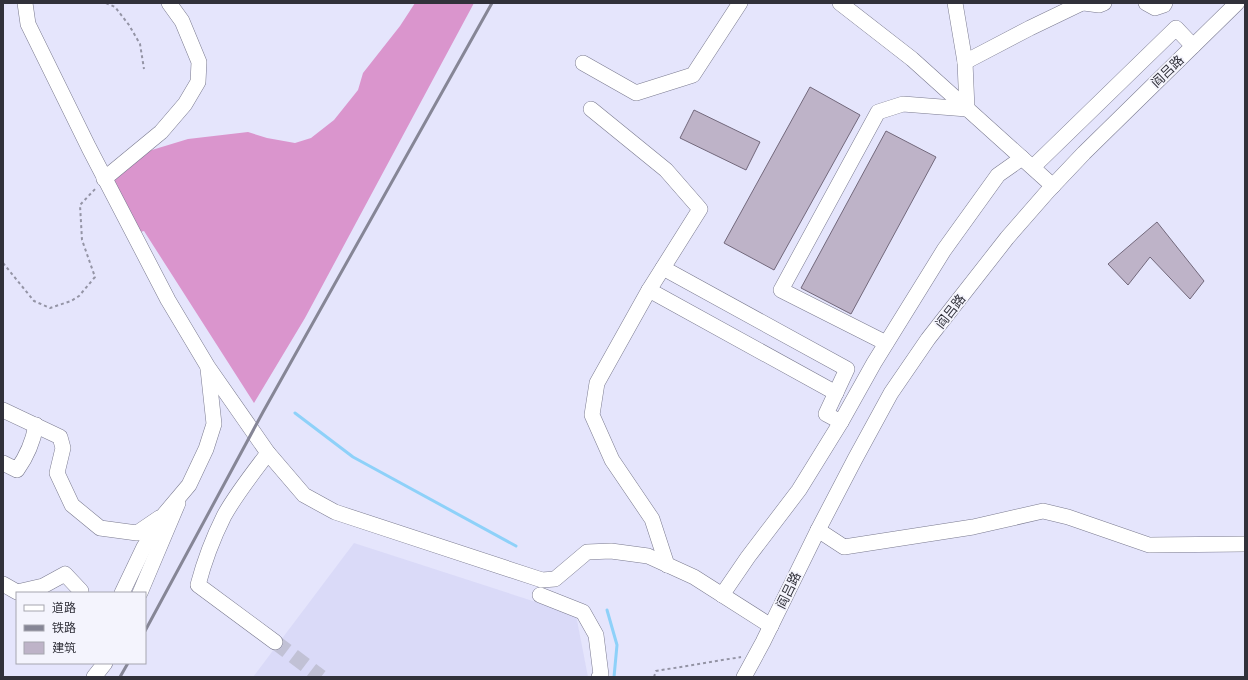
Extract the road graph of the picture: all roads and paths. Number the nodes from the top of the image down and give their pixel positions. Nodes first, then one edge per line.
1 (25, 3) edge
2 (106, 3) edge
3 (169, 3) edge
4 (740, 3) edge
5 (840, 3) edge
6 (955, 3) edge
7 (1083, 3) edge
8 (1104, 3) edge
9 (1146, 3) edge
10 (1166, 3) edge
11 (1237, 3) edge
12 (1193, 46) junction
13 (965, 62) junction
14 (583, 63) dead end
15 (144, 70) dead end
16 (591, 108) dead end
17 (967, 109) junction
18 (1028, 163) junction
19 (104, 179) junction
20 (1053, 186) junction
21 (3, 263) edge
22 (663, 268) junction
23 (650, 290) junction
24 (886, 343) junction
25 (208, 367) junction
26 (836, 393) junction
27 (3, 410) edge
28 (841, 422) junction
29 (36, 425) junction
30 (268, 453) junction
31 (3, 463) edge
32 (181, 495) junction
33 (162, 517) junction
34 (818, 530) junction
35 (1245, 544) edge
36 (667, 565) junction
37 (3, 584) edge
38 (16, 592) edge
39 (17, 592) joint
40 (81, 592) edge
41 (122, 592) edge
42 (140, 592) edge
43 (540, 595) dead end
44 (722, 595) junction
45 (3, 599) edge
46 (771, 626) junction
47 (275, 642) tunnel mouth
48 (756, 655) junction
49 (104, 664) edge
50 (94, 677) edge
51 (600, 677) edge
52 (654, 677) edge
53 (745, 677) edge

1 - 19 street
2 - 15 path
3 - 19 street
4 - 14 street
5 - 17 street
6 - 13 street
7 - 8 street
7 - 13 street
9 - 10 street
11 - 12 street, 阎吕路
12 - 18 street
12 - 20 street, 阎吕路
13 - 17 street
16 - 22 street
17 - 18 street
17 - 24 street
18 - 20 street
18 - 24 street
19 - 21 path
19 - 25 street
20 - 34 street, 阎吕路
22 - 23 street
22 - 26 street
23 - 26 street
23 - 36 street
24 - 28 street
25 - 30 street
25 - 32 street
26 - 28 street
27 - 29 street
28 - 44 street
29 - 31 street
29 - 33 street
30 - 36 street
30 - 47 street
32 - 33 street
32 - 42 street
33 - 41 street
34 - 35 street
34 - 46 street, 阎吕路
36 - 44 street
37 - 39 street
38 - 45 street
39 - 40 street
43 - 51 street
44 - 46 street
46 - 48 street, 阎吕路
48 - 52 path
48 - 53 street, 阎吕路
49 - 50 street

